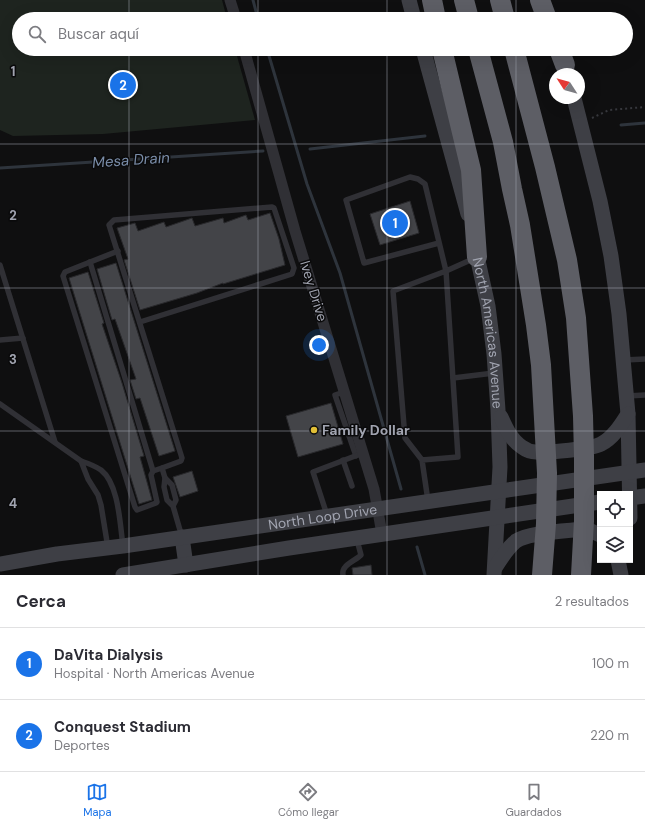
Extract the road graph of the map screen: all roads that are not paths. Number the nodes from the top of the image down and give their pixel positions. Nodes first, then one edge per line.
1 (230, 0) edge
2 (409, 0) edge
3 (432, 0) edge
4 (464, 0) edge
5 (500, 0) edge
6 (540, 0) edge
7 (547, 0) edge
8 (234, 12) edge
9 (412, 12) edge
10 (435, 12) edge
11 (467, 12) edge
12 (503, 12) edge
13 (544, 12) edge
14 (550, 12) edge
15 (246, 56) edge
16 (425, 56) edge
17 (444, 56) edge
18 (480, 56) edge
19 (516, 56) edge
20 (576, 104) edge
21 (439, 243) junction
22 (118, 251) junction
23 (477, 257) junction
24 (90, 262) junction
25 (0, 264) edge
26 (446, 271) junction
27 (140, 322) junction
28 (23, 338) junction
29 (0, 340) edge
30 (645, 359) edge
31 (624, 360) junction
32 (495, 373) junction
33 (453, 378) junction
34 (627, 396) junction
35 (645, 396) edge
36 (0, 404) edge
37 (498, 410) junction
38 (628, 414) junction
39 (55, 442) junction
40 (359, 454) junction
41 (343, 460) junction
42 (422, 460) junction
43 (81, 461) junction
44 (162, 468) junction
45 (645, 470) edge
46 (153, 471) junction
47 (629, 472) junction
48 (352, 486) dead end
49 (500, 490) junction
50 (635, 497) edge
51 (428, 501) junction
52 (597, 502) edge
53 (378, 509) junction
54 (327, 516) junction
55 (497, 517) junction
56 (382, 534) junction
57 (597, 534) edge
58 (182, 537) junction
59 (356, 538) junction
60 (123, 546) junction
61 (108, 548) junction
62 (619, 563) edge
63 (628, 563) edge
64 (0, 564) edge
65 (185, 567) junction
66 (543, 567) edge
67 (495, 572) edge
68 (123, 575) edge
69 (343, 575) edge
70 (581, 575) edge
71 (621, 575) edge
72 (626, 575) edge

1 - 8 street
2 - 9 main road
3 - 10 highway
4 - 11 highway
5 - 12 highway
6 - 13 highway
7 - 14 main road
15 - 40 street, Ivey Drive
16 - 23 main road, North Americas Avenue
17 - 23 highway
18 - 66 highway
19 - 70 highway
20 - 31 main road
21 - 21 lane
21 - 26 lane
22 - 24 lane
22 - 27 lane
22 - 27 lane
23 - 26 lane
23 - 32 main road, North Americas Avenue
24 - 46 lane
24 - 46 lane
25 - 28 lane
26 - 33 lane
26 - 42 lane
27 - 44 lane
28 - 29 lane
28 - 39 lane
30 - 31 lane
31 - 34 main road
32 - 33 lane
32 - 37 main road, North Americas Avenue
33 - 42 lane
34 - 35 lane
34 - 38 main road
36 - 39 lane
37 - 38 main road
37 - 49 main road, North Americas Avenue
38 - 47 main road
39 - 43 lane
40 - 41 lane
40 - 53 street, Ivey Drive
41 - 48 lane
41 - 54 lane
42 - 51 lane
43 - 60 lane
43 - 61 lane
44 - 46 lane
44 - 58 lane
45 - 47 main road, North Loop Drive
47 - 49 main road, North Loop Drive
47 - 50 main road
49 - 51 main road, North Loop Drive
49 - 55 main road, North Americas Avenue
51 - 53 main road, North Loop Drive
52 - 55 main road, North Loop Drive
53 - 54 main road, North Loop Drive
53 - 56 street, Ivey Drive
54 - 58 main road, North Loop Drive
55 - 56 main road, North Loop Drive
55 - 67 main road, North Americas Avenue
56 - 59 main road, North Loop Drive
57 - 67 main road
58 - 60 main road, North Loop Drive
58 - 65 main road
59 - 65 main road, North Loop Drive
59 - 69 lane
60 - 61 main road, North Loop Drive
61 - 64 main road, North Loop Drive
62 - 71 main road
63 - 72 main road
65 - 68 main road, North Loop Drive

